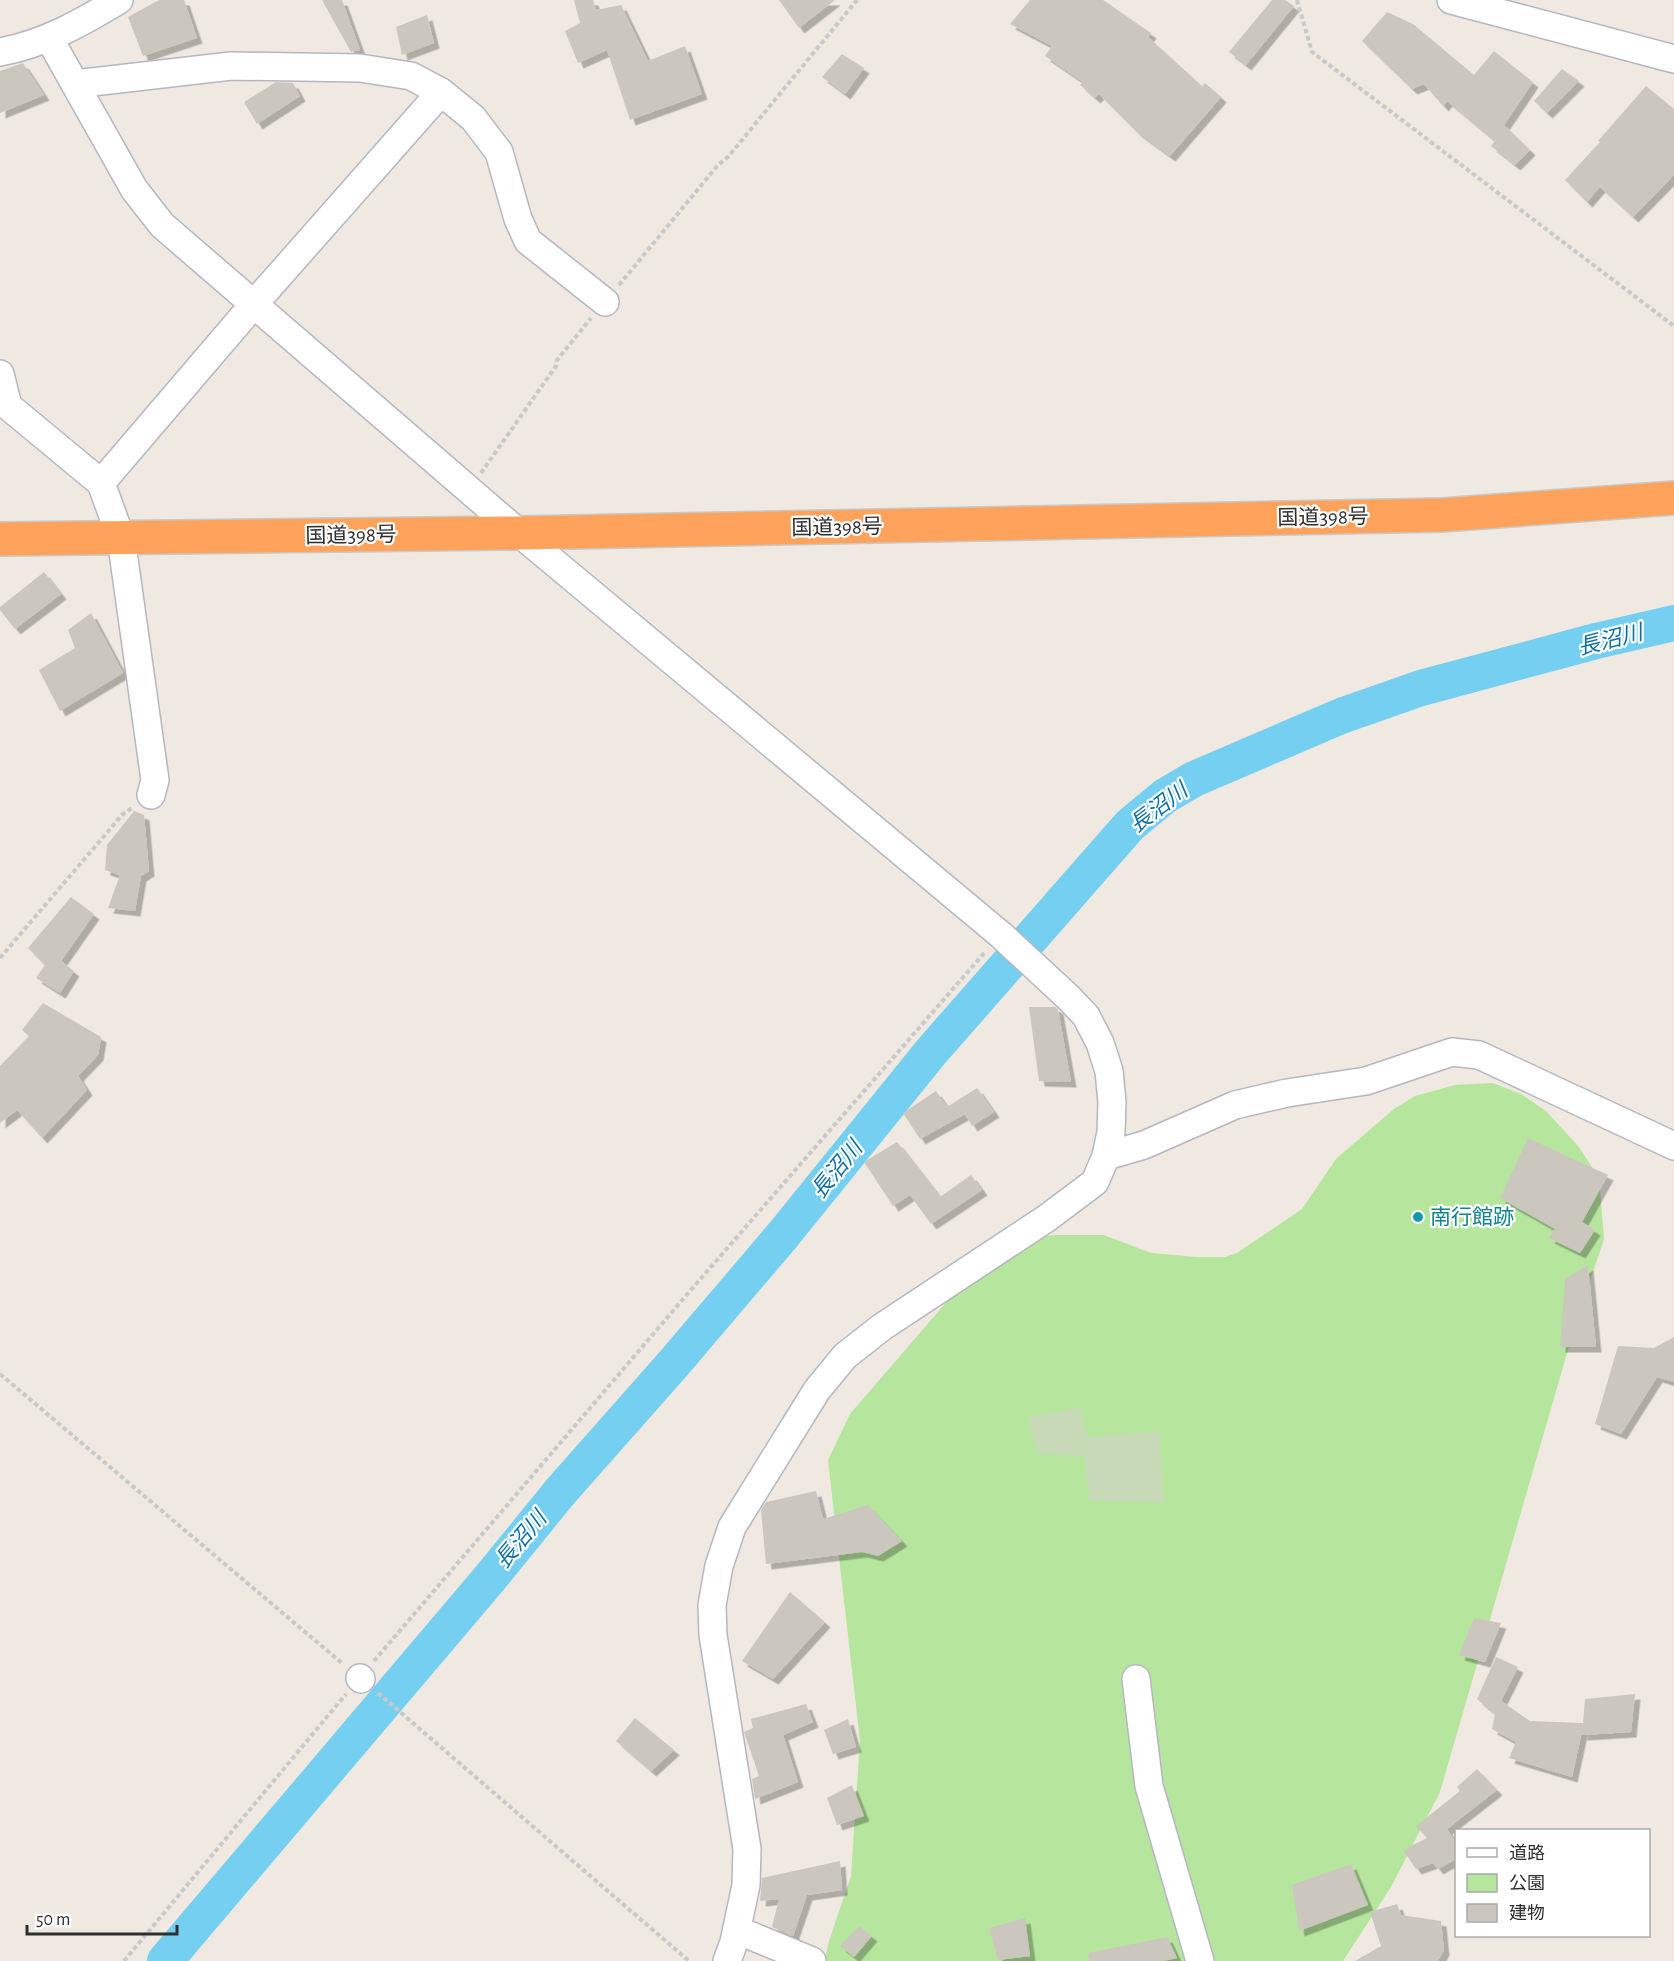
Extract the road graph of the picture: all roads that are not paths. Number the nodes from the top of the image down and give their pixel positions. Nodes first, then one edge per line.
1 (119, 0) edge
2 (1451, 0) edge
3 (49, 38) junction
4 (0, 52) edge
5 (1674, 59) edge
6 (75, 84) junction
7 (441, 92) junction
8 (605, 302) road end
9 (254, 304) junction
10 (0, 374) edge
11 (101, 483) junction
12 (1674, 498) edge
13 (519, 533) junction
14 (121, 538) junction
15 (0, 539) edge
16 (151, 795) road end
17 (1674, 1146) edge
18 (1106, 1156) junction
19 (1136, 1679) dead end
20 (737, 1930) junction
21 (727, 1961) edge
22 (812, 1961) edge
23 (1200, 1961) edge

1 - 3 street
2 - 5 street
3 - 4 street
3 - 6 street
6 - 7 street
6 - 9 street
7 - 8 street
7 - 9 street
9 - 11 street
9 - 13 street
10 - 11 street
11 - 14 street
12 - 13 highway, 国道398号
13 - 14 highway, 国道398号
13 - 18 street
14 - 15 highway, 国道398号
14 - 16 street
17 - 18 street
18 - 20 street
19 - 23 street
20 - 21 street
20 - 22 street

